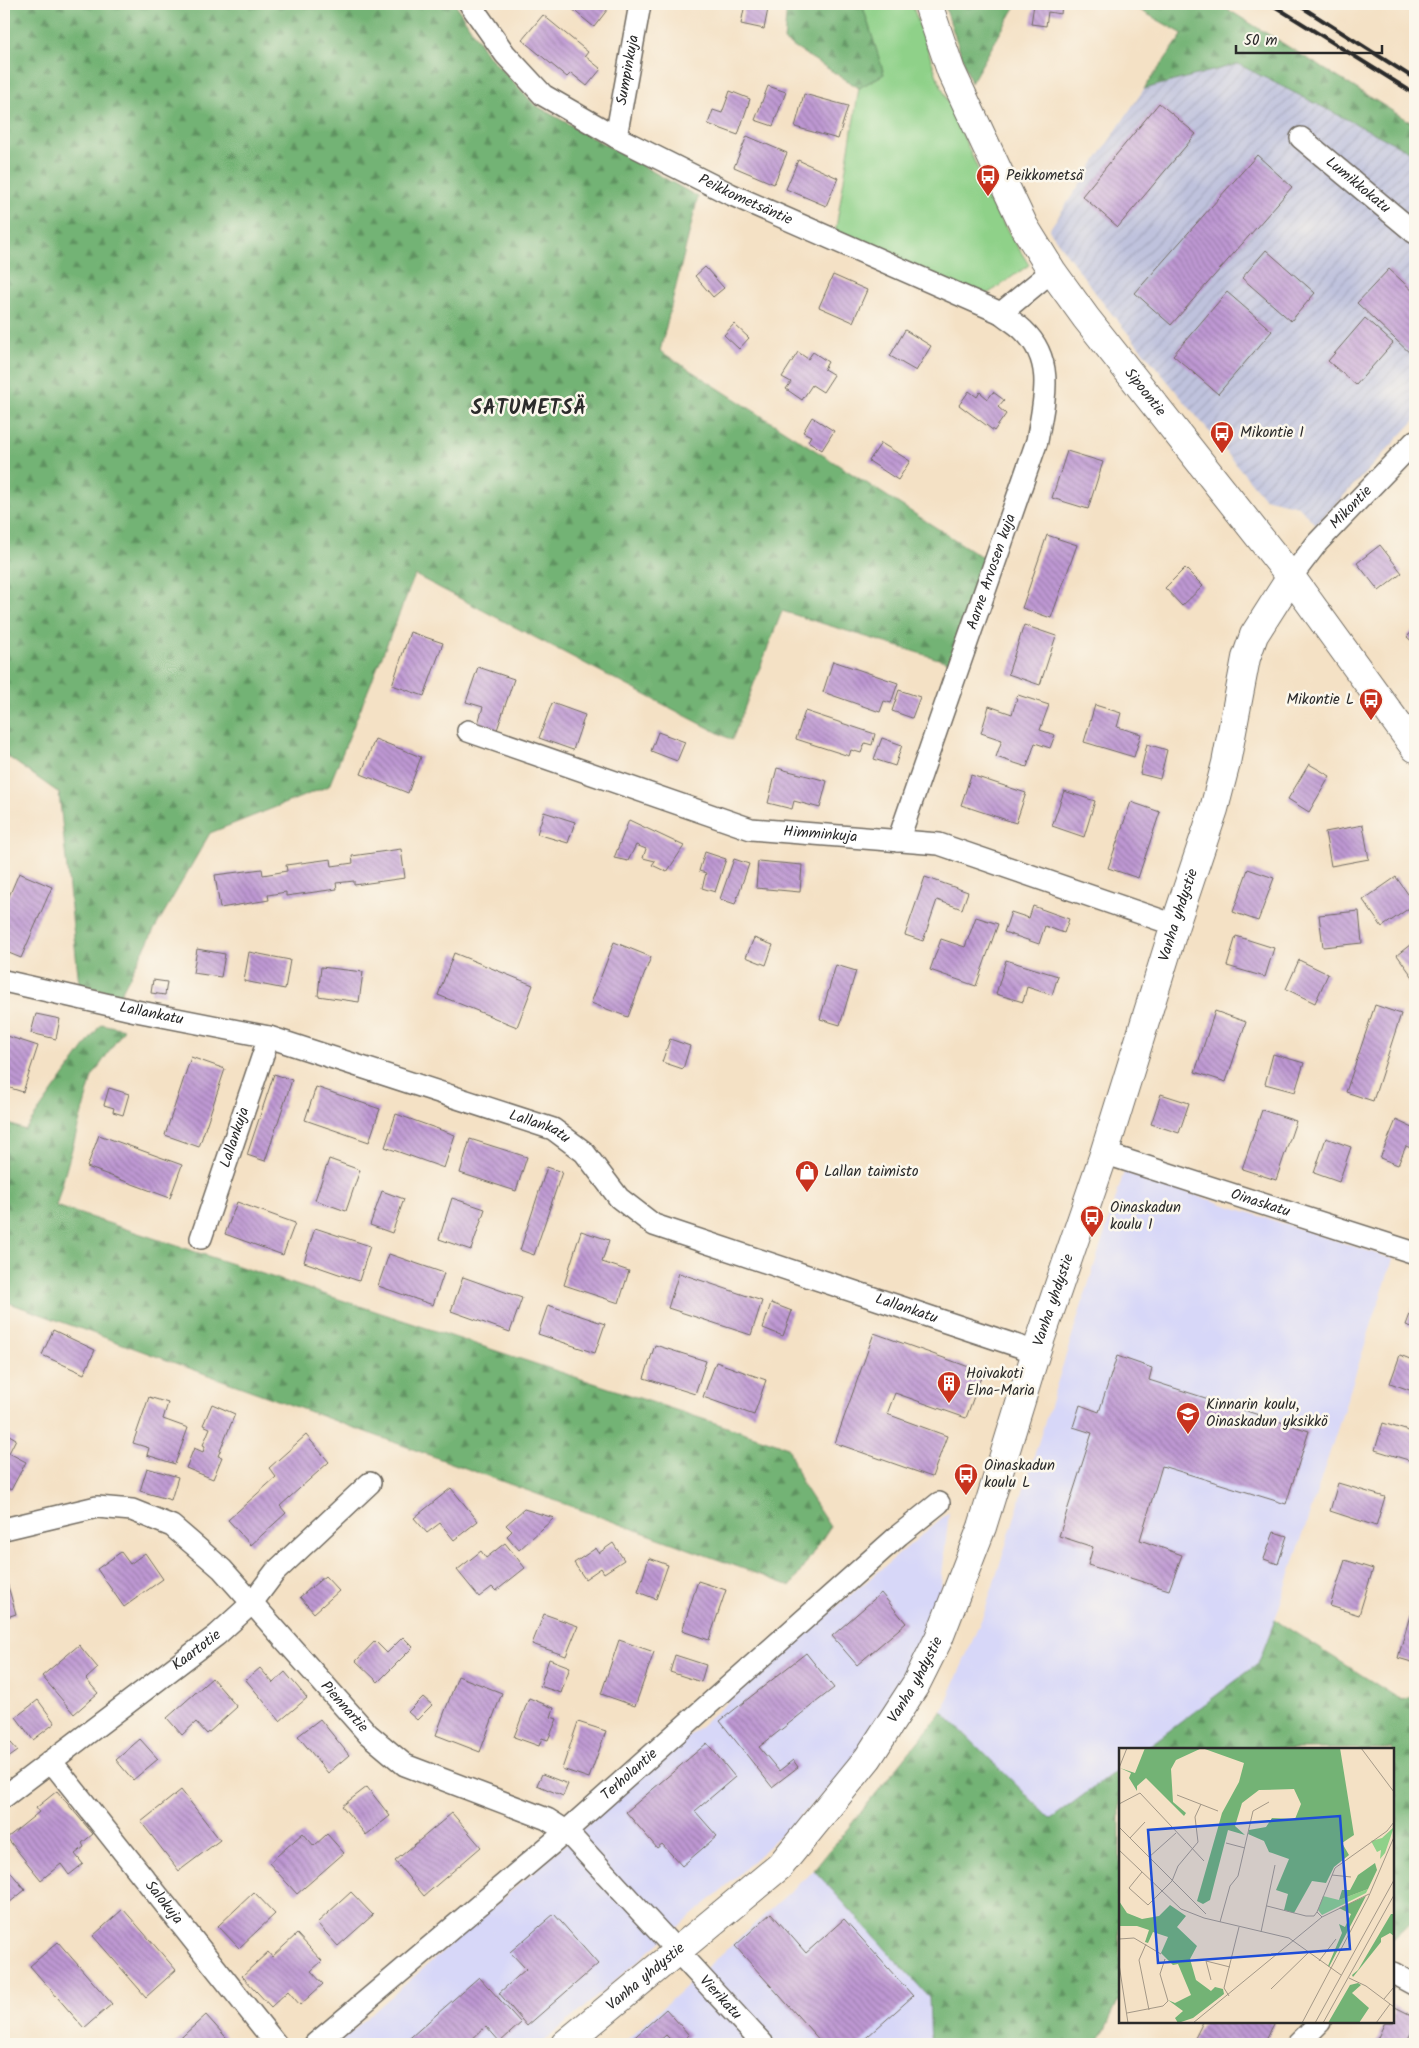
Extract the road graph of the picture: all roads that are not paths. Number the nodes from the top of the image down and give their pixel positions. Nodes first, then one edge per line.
1 (470, 4) edge
2 (640, 4) edge
3 (928, 4) edge
4 (616, 137) junction
5 (1301, 138) dead end
6 (1415, 233) edge
7 (1052, 271) junction
8 (1001, 314) junction
9 (1415, 441) edge
10 (1291, 577) junction
11 (468, 731) dead end
12 (1415, 748) edge
13 (898, 841) junction
14 (1175, 925) junction
15 (4, 981) edge
16 (269, 1037) junction
17 (1104, 1154) junction
18 (201, 1238) dead end
19 (1415, 1253) edge
20 (1036, 1352) junction
21 (370, 1483) dead end
22 (939, 1503) dead end
23 (4, 1529) edge
24 (251, 1604) junction
25 (51, 1761) junction
26 (4, 1797) edge
27 (566, 1831) junction
28 (677, 1952) junction
29 (1394, 1974) edge
30 (1415, 1986) edge
31 (1319, 2023) edge
32 (276, 2044) edge
33 (315, 2044) edge
34 (565, 2044) edge
35 (763, 2044) edge
36 (1298, 2044) edge

1 - 4 street, Peikkometsäntie
2 - 4 street, Sumpinkuja
3 - 7 street, Sipoontie
4 - 8 street, Peikkometsäntie
5 - 6 street, Lumikkokatu
7 - 8 street
7 - 10 street, Sipoontie
8 - 13 street, Aarne Arvosen kuja
9 - 10 street, Mikontie
10 - 12 street, Sipoontie
10 - 14 street, Vanha yhdystie
11 - 13 street, Himminkuja
13 - 14 street, Himminkuja
14 - 17 street, Vanha yhdystie
15 - 16 street, Lallankatu
16 - 18 street, Lallankuja
16 - 20 street, Lallankatu
17 - 19 street, Oinaskatu
17 - 20 street, Vanha yhdystie
20 - 28 street, Vanha yhdystie
21 - 24 street, Kaartotie
22 - 27 street, Terholantie
23 - 24 street, Piennartie
24 - 25 street, Kaartotie
24 - 27 street, Piennartie
25 - 26 street, Kaartotie
25 - 32 street, Salokuja
27 - 28 street, Piennartie
27 - 33 street, Terholantie
28 - 34 street, Vanha yhdystie
28 - 35 street, Vierikatu
29 - 30 street
31 - 36 street

